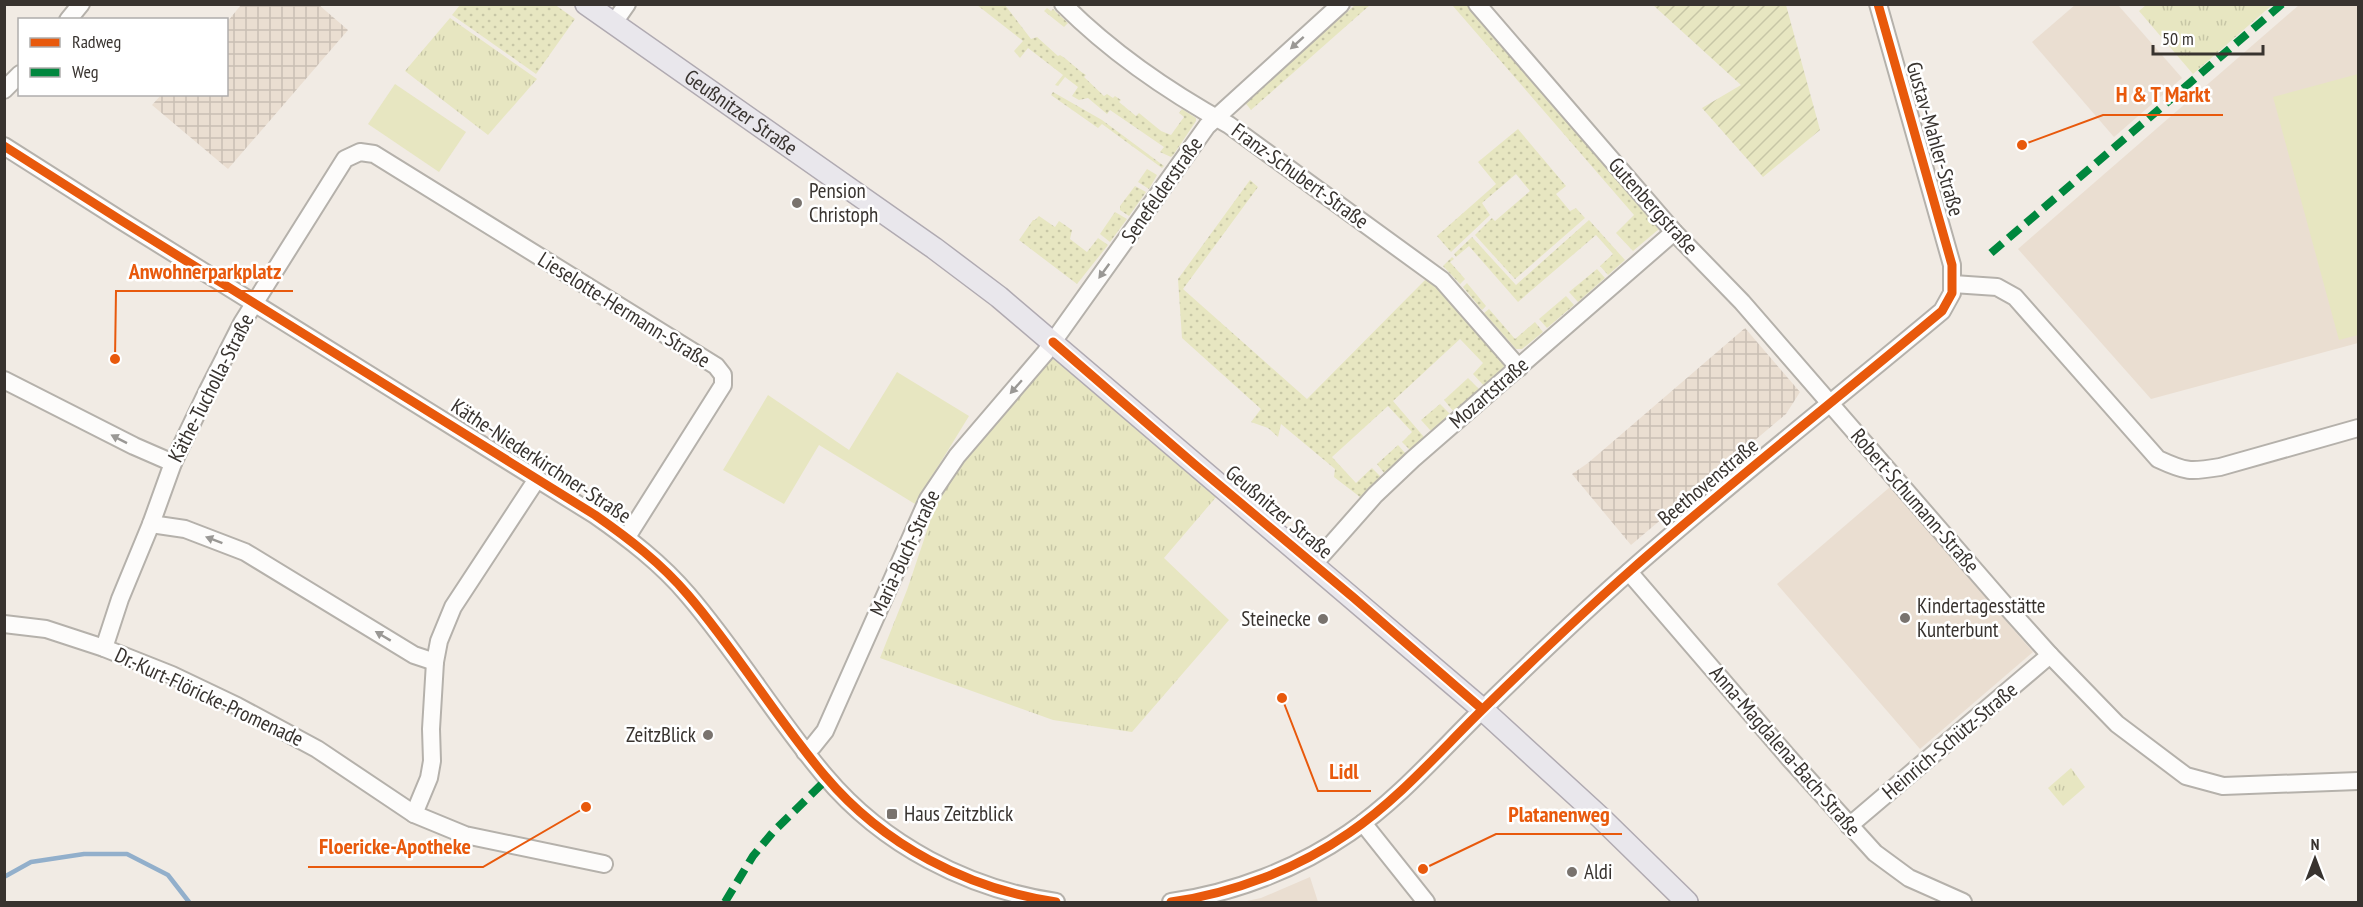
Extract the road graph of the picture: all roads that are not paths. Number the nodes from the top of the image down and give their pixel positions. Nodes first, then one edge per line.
1 (81, 4) edge
2 (586, 4) edge
3 (627, 4) edge
4 (1064, 4) edge
5 (1341, 4) edge
6 (1478, 4) edge
7 (1878, 4) edge
8 (70, 18) edge
9 (613, 24) junction
10 (18, 76) edge
11 (4, 90) edge
12 (1215, 117) junction
13 (4, 146) edge
14 (360, 152) joint
15 (1674, 232) junction
16 (1953, 284) junction
17 (255, 302) junction
18 (1053, 342) junction
19 (1519, 368) junction
20 (4, 380) edge
21 (1831, 404) junction
22 (2358, 428) edge
23 (173, 463) junction
24 (537, 479) junction
25 (151, 524) junction
26 (627, 537) junction
27 (1314, 564) junction
28 (1629, 572) junction
29 (4, 624) edge
30 (104, 648) junction
31 (2050, 655) junction
32 (435, 662) junction
33 (1482, 709) junction
34 (805, 752) junction
35 (2358, 781) edge
36 (414, 814) junction
37 (1363, 823) junction
38 (1849, 826) junction
39 (604, 864) dead end
40 (1056, 903) edge
41 (1171, 903) edge
42 (1426, 903) edge
43 (1687, 903) edge
44 (1963, 903) edge

1 - 8 street
2 - 9 main road, Geußnitzer Straße
3 - 9 street
4 - 12 street, Franz-Schubert-Straße
5 -> 12 street, Senefelderstraße
6 - 15 street, Gutenbergstraße
7 - 16 street, Gustav-Mahler-Straße
9 - 18 main road, Geußnitzer Straße
10 - 11 street
12 -> 18 street, Senefelderstraße
12 - 19 street, Franz-Schubert-Straße
13 - 17 street, Käthe-Niederkirchner-Straße
14 - 17 street, Käthe-Tucholla-Straße
14 - 26 street, Lieselotte-Hermann-Straße
15 - 19 street, Mozartstraße
15 - 21 street, Gutenbergstraße
16 - 21 street, Beethovenstraße
16 - 22 street
17 - 23 street, Käthe-Tucholla-Straße
17 - 24 street, Käthe-Niederkirchner-Straße
18 - 27 main road, Geußnitzer Straße
18 -> 34 street, Maria-Buch-Straße
19 - 27 street, Mozartstraße
23 -> 20 street
21 - 28 street, Beethovenstraße
21 - 31 street, Robert-Schumann-Straße
23 - 25 street, Käthe-Tucholla-Straße
24 - 26 street, Käthe-Niederkirchner-Straße
24 - 32 street
25 - 30 street, Käthe-Tucholla-Straße
32 -> 25 street
26 - 34 street, Käthe-Niederkirchner-Straße
27 - 33 main road, Geußnitzer Straße
28 - 33 street, Beethovenstraße
28 - 38 street, Anna-Magdalena-Bach-Straße
29 - 30 street, Dr.-Kurt-Flöricke-Promenade
30 - 36 street, Dr.-Kurt-Flöricke-Promenade
31 - 35 street, Robert-Schumann-Straße
31 - 38 street, Heinrich-Schütz-Straße
32 - 36 street
33 - 37 street
33 - 43 main road, Geußnitzer Straße
34 - 40 street, Käthe-Niederkirchner-Straße
36 - 39 street, Dr.-Kurt-Flöricke-Promenade
37 - 41 street
37 - 42 street
38 - 44 street, Anna-Magdalena-Bach-Straße

